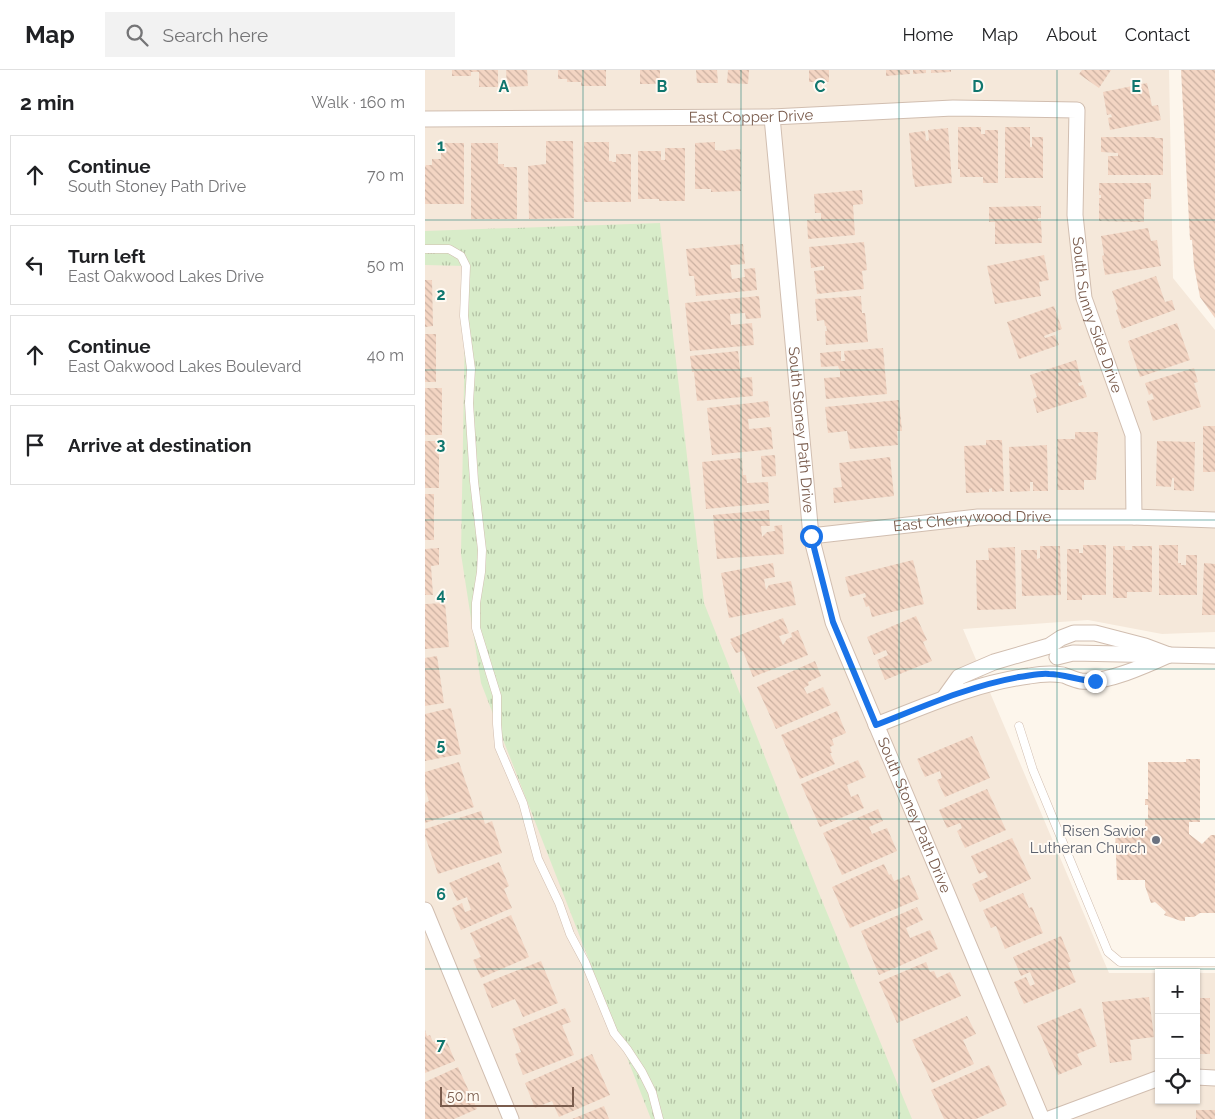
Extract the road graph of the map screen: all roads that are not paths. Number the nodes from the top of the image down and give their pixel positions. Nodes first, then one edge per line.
1 (1077, 110) joint
2 (771, 117) junction
3 (425, 119) edge
4 (425, 249) edge
5 (1134, 517) junction
6 (1215, 520) edge
7 (811, 536) junction
8 (1053, 651) junction
9 (1169, 655) junction
10 (1215, 656) edge
11 (1057, 674) junction
12 (944, 698) junction
13 (876, 725) junction
14 (1019, 726) dead end
15 (425, 910) edge
16 (1215, 962) edge
17 (1200, 1077) edge
18 (1215, 1078) edge
19 (1155, 1079) edge
20 (511, 1119) edge
21 (659, 1119) edge
22 (1041, 1119) edge
23 (1049, 1119) edge

1 - 2 street, East Copper Drive
1 - 5 street, South Sunny Side Drive
2 - 3 street, East Copper Drive
2 - 7 street, South Stoney Path Drive
4 - 21 lane
5 - 6 street, East Cherrywood Drive
5 - 7 street, East Cherrywood Drive
7 - 13 street, South Stoney Path Drive
8 - 9 street
8 - 11 street
8 - 12 street
9 - 10 street
9 - 11 street
11 - 12 street
12 - 13 street
13 - 22 street, South Stoney Path Drive
14 - 16 lane
15 - 20 street
17 - 18 street
19 - 23 street

